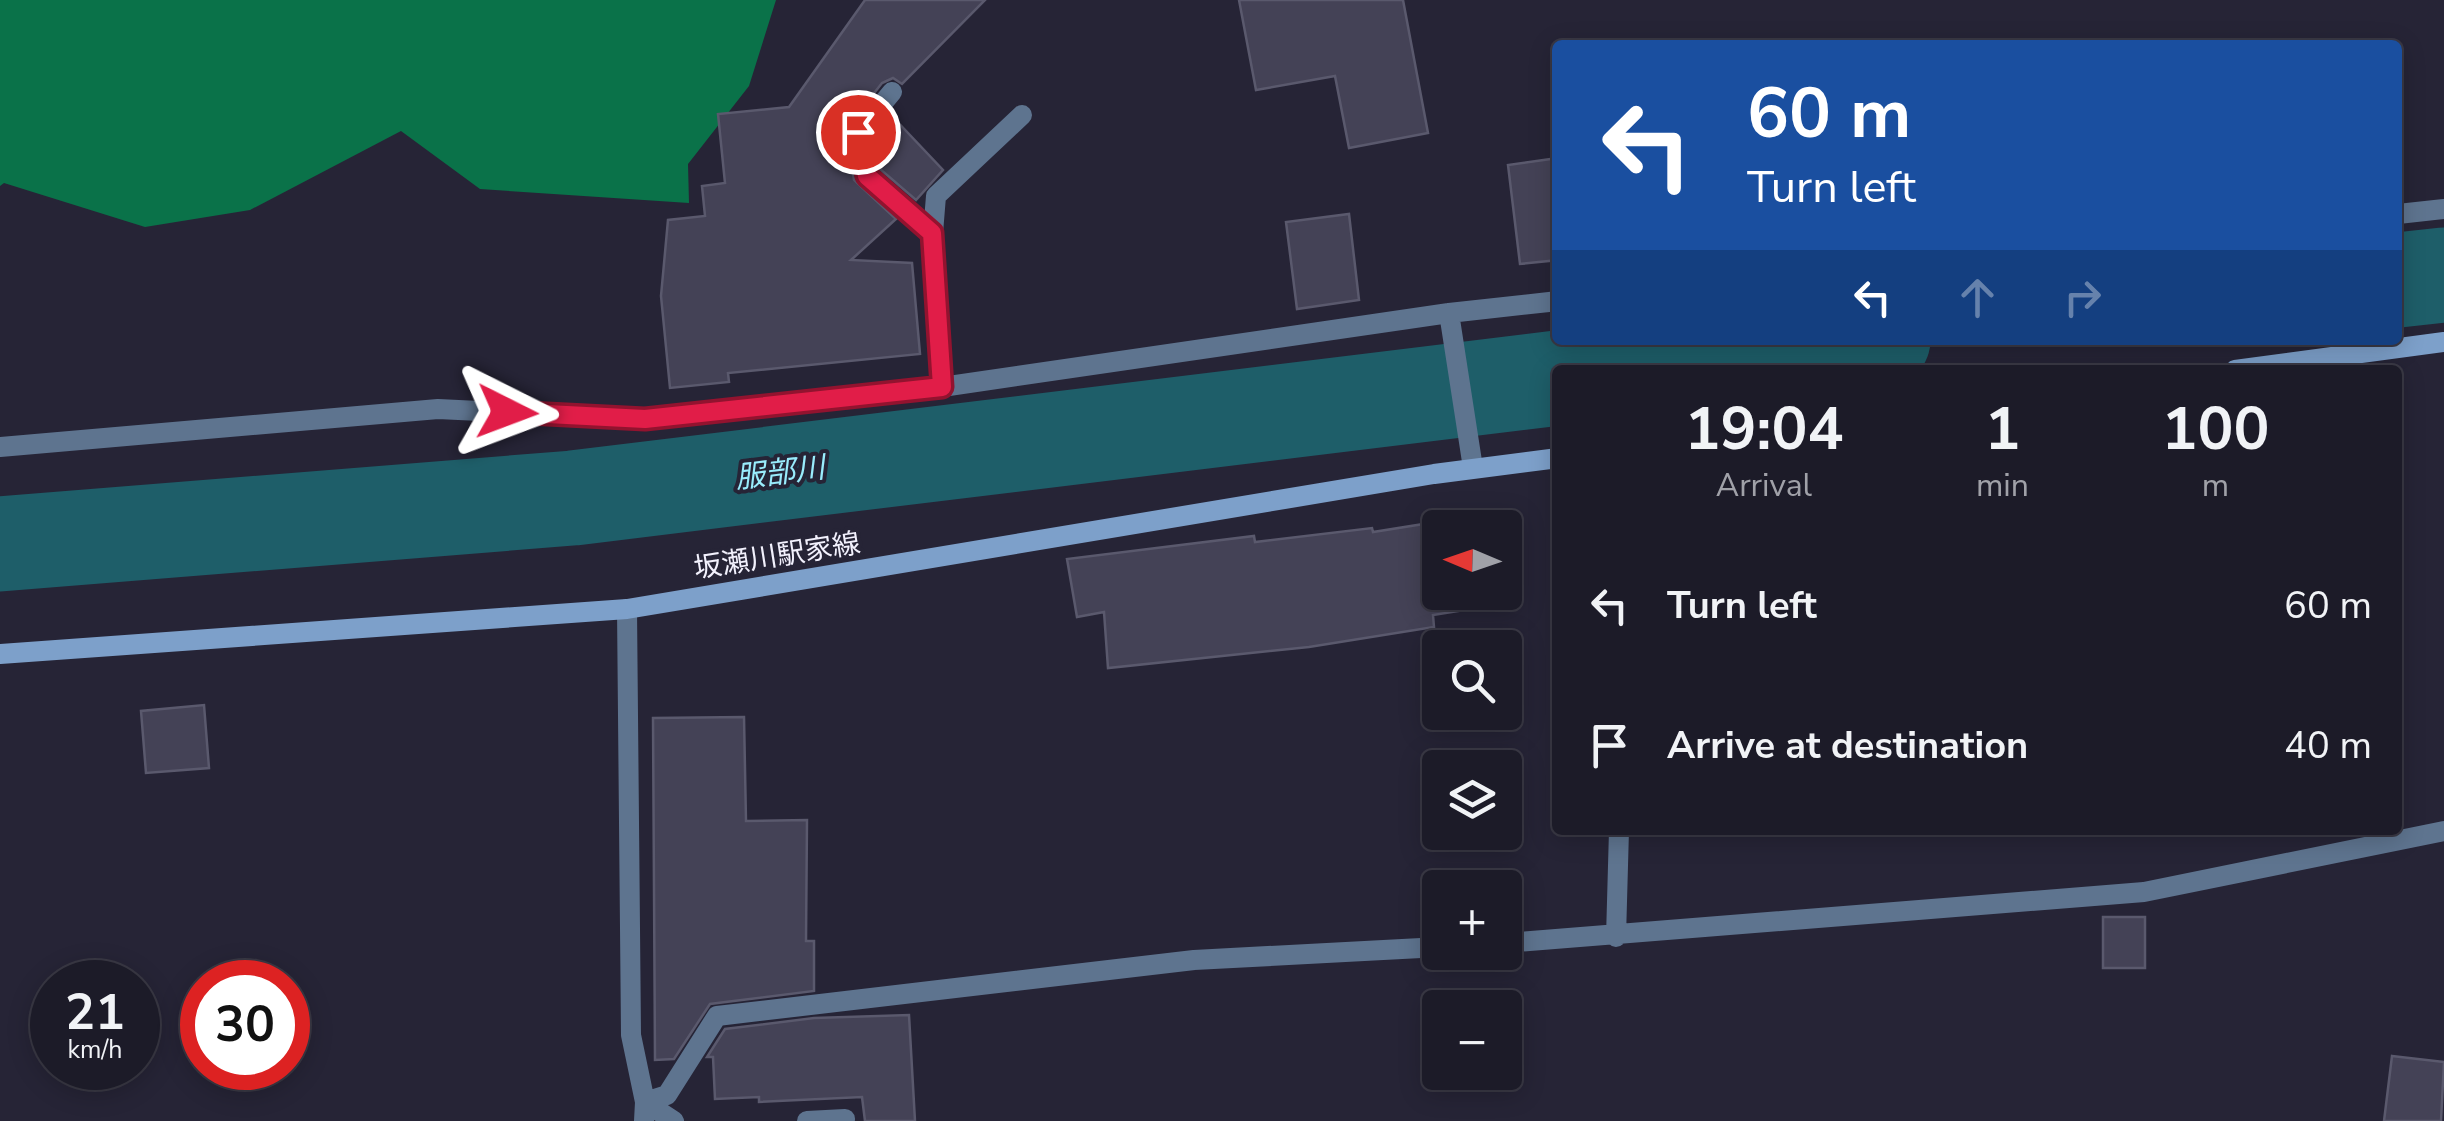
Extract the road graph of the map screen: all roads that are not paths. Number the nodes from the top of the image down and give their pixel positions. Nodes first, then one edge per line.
1 (892, 92) dead end
2 (1022, 115) dead end
3 (2444, 209) edge
4 (2402, 214) edge
5 (932, 233) junction
6 (1552, 302) edge
7 (1448, 312) junction
8 (2444, 342) edge
9 (2272, 365) edge
10 (942, 387) junction
11 (0, 447) edge
12 (1552, 459) edge
13 (1473, 468) junction
14 (627, 609) junction
15 (0, 654) edge
16 (2444, 831) edge
17 (1619, 835) edge
18 (1616, 937) junction
19 (1522, 942) edge
20 (1422, 947) edge
21 (645, 1111) edge
22 (845, 1119) edge
23 (674, 1121) edge
24 (806, 1121) edge

1 - 5 street
2 - 5 street
3 - 4 street
5 - 10 street
6 - 7 street
7 - 10 street
7 - 13 street
8 - 9 main road
10 - 11 street
12 - 13 main road, 坂瀬川駅家線
13 - 14 main road, 坂瀬川駅家線
14 - 15 main road, 坂瀬川駅家線
14 - 21 street
16 - 18 street
17 - 18 street
18 - 19 street
20 - 21 street
21 - 23 street
22 - 24 street

